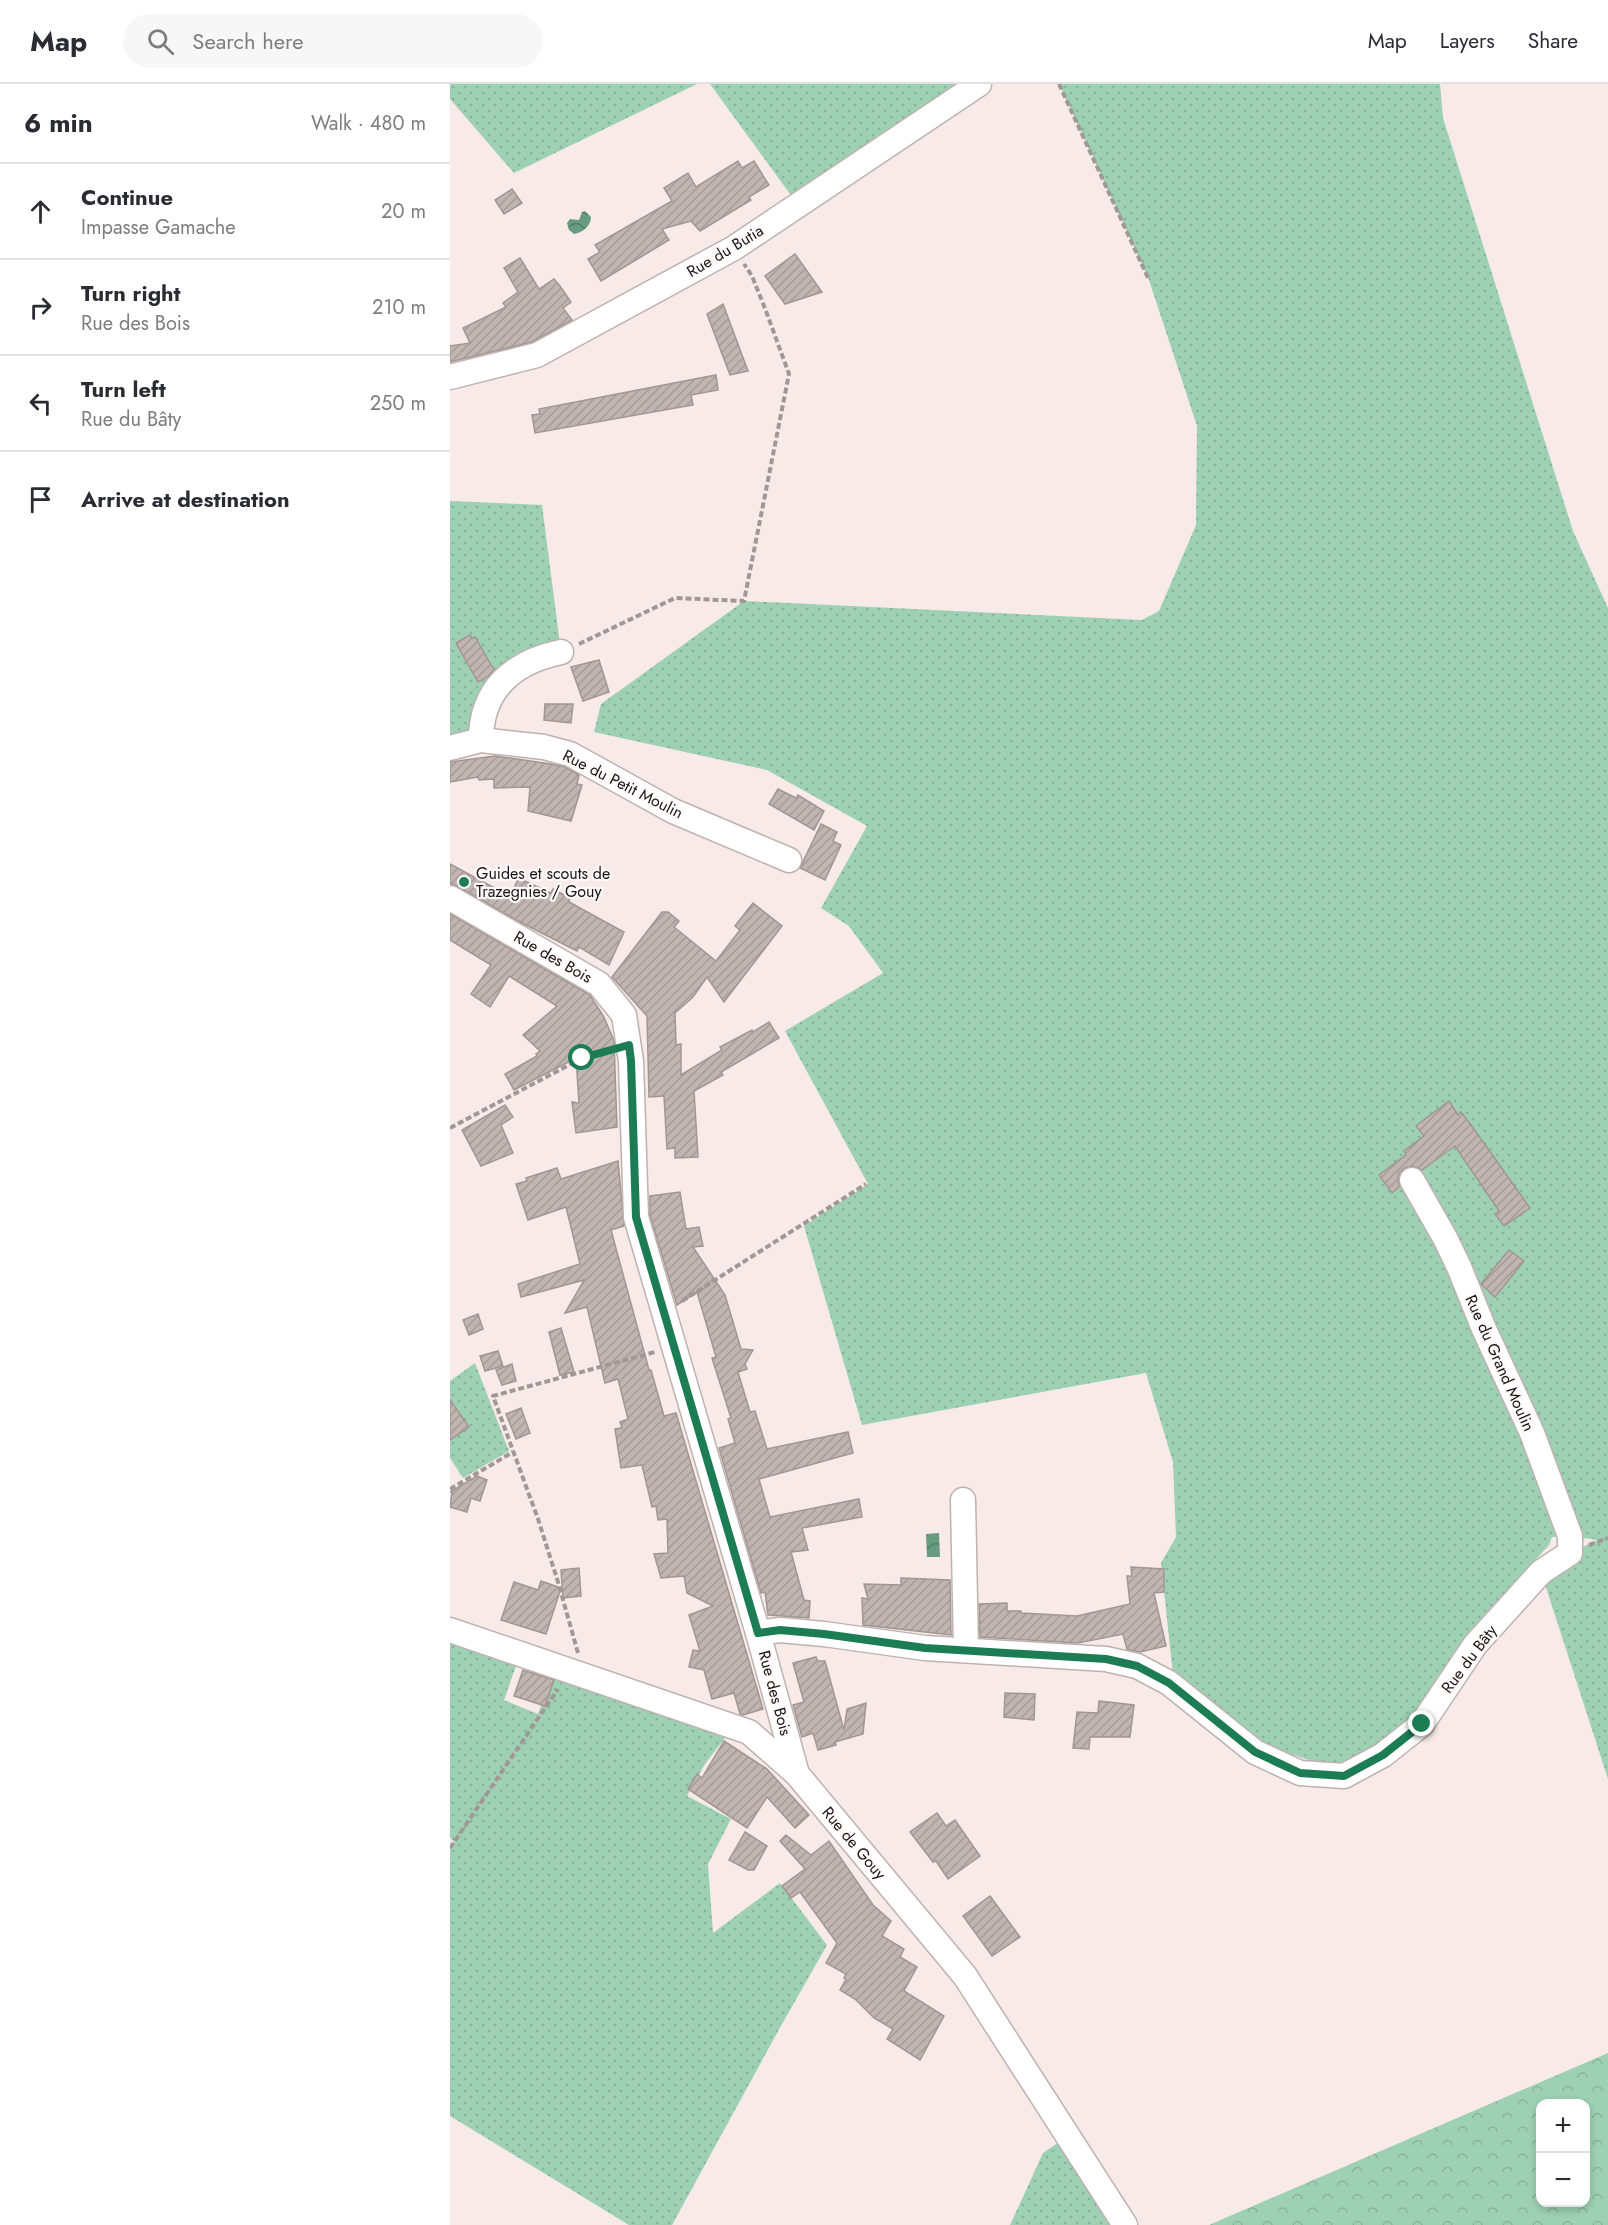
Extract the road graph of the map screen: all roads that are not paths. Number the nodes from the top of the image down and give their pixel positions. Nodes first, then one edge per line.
1 (979, 84) edge
2 (450, 377) edge
3 (561, 652) road end
4 (481, 740) junction
5 (450, 748) edge
6 (789, 860) dead end
7 (450, 898) edge
8 (1412, 1180) dead end
9 (963, 1500) dead end
10 (1570, 1552) joint
11 (450, 1630) edge
12 (758, 1633) junction
13 (966, 1650) junction
14 (797, 1774) junction
15 (1125, 2225) edge

1 - 2 street, Rue du Butia
3 - 4 street
4 - 5 street, Rue du Petit Moulin
4 - 6 street, Rue du Petit Moulin
7 - 12 street, Rue des Bois
8 - 10 street, Rue du Grand Moulin
9 - 13 street
10 - 13 street, Rue du Bâty
11 - 14 street, Rue de Gouy
12 - 13 street, Rue du Bâty
12 - 14 street, Rue des Bois
14 - 15 street, Rue de Gouy

